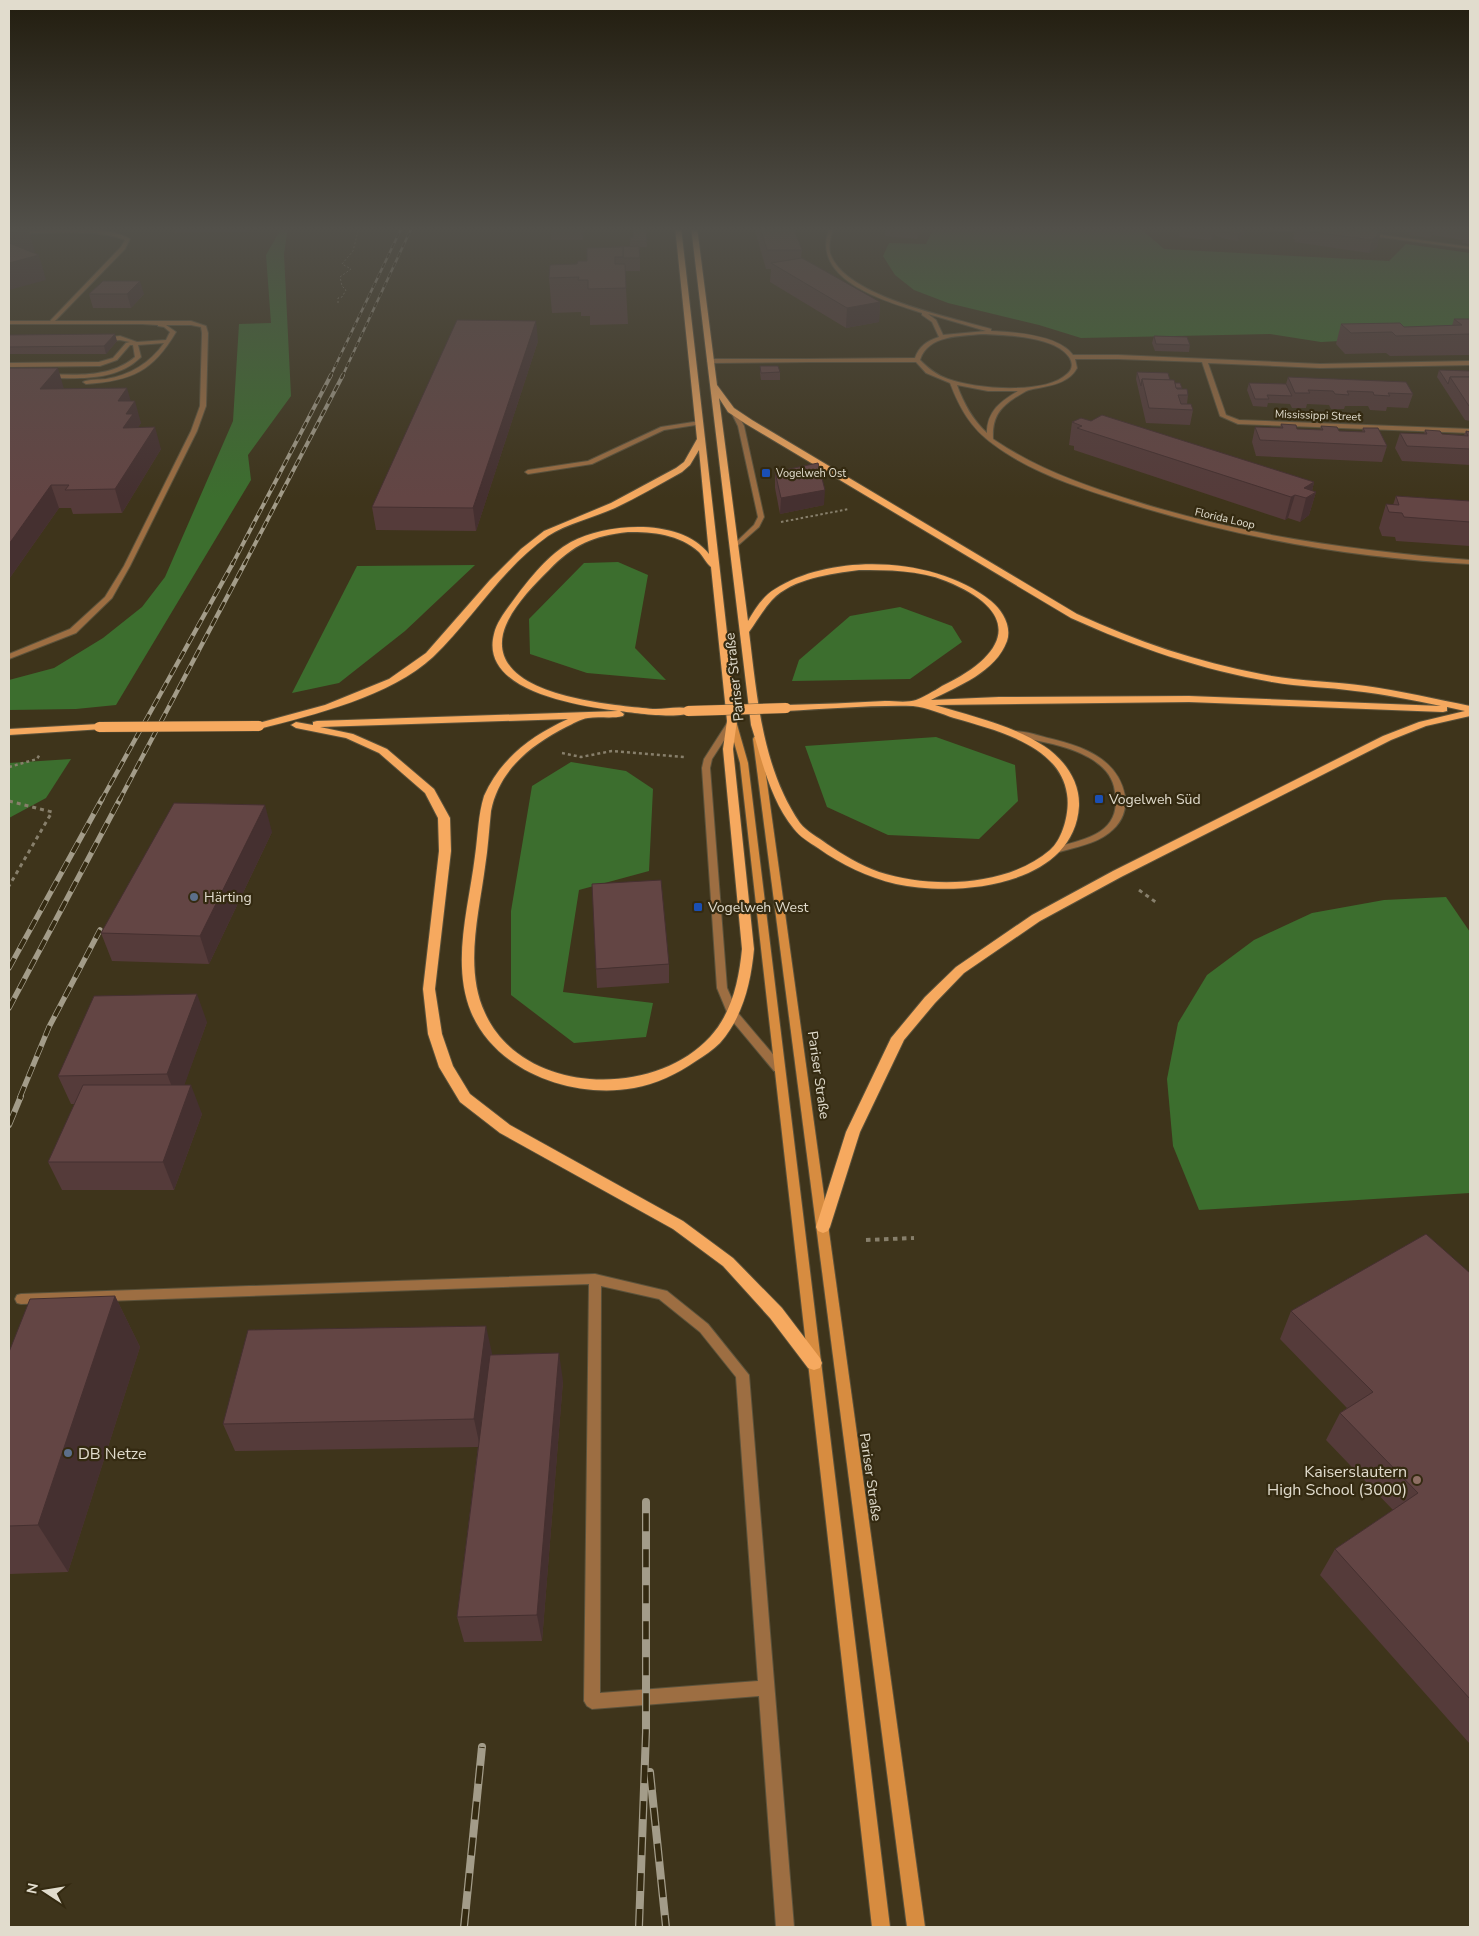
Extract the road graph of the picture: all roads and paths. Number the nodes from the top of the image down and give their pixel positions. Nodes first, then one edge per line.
1 (56, 317) edge
2 (688, 317) edge
3 (705, 317) edge
4 (928, 317) edge
5 (943, 317) edge
6 (9, 323) edge
7 (51, 323) junction
8 (144, 323) junction
9 (998, 333) junction
10 (942, 338) junction
11 (93, 339) edge
12 (169, 341) junction
13 (135, 342) junction
14 (1072, 358) junction
15 (35, 360) dead end
16 (917, 360) junction
17 (710, 361) junction
18 (1205, 362) junction
19 (1470, 363) edge
20 (9, 365) edge
21 (30, 365) junction
22 (39, 376) edge
23 (48, 383) edge
24 (953, 383) junction
25 (713, 385) junction
26 (1027, 388) junction
27 (736, 414) junction
28 (700, 423) junction
29 (1470, 431) edge
30 (702, 437) junction
31 (990, 439) junction
32 (528, 472) dead end
33 (850, 509) dead end
34 (772, 524) dead end
35 (734, 547) junction
36 (1470, 562) edge
37 (714, 568) junction
38 (745, 632) junction
39 (9, 657) edge
40 (916, 703) junction
41 (1470, 711) edge
42 (657, 712) junction
43 (585, 715) junction
44 (732, 721) junction
45 (296, 725) junction
46 (756, 725) junction
47 (259, 726) junction
48 (9, 732) edge
49 (1005, 732) junction
50 (557, 752) dead end
51 (687, 757) dead end
52 (37, 759) dead end
53 (9, 767) edge
54 (9, 801) edge
55 (1056, 850) junction
56 (9, 886) edge
57 (733, 1014) junction
58 (778, 1068) junction
59 (823, 1227) junction
60 (914, 1238) dead end
61 (866, 1240) dead end
62 (595, 1279) junction
63 (21, 1299) dead end
64 (814, 1363) junction
65 (766, 1688) junction
66 (785, 1927) edge
67 (881, 1927) edge
68 (916, 1927) edge

1 - 7 street
2 - 28 main road, Pariser Straße
3 - 17 main road, Pariser Straße
4 - 10 street
5 - 9 street
6 - 7 street
7 - 8 street
8 - 12 street
8 - 39 street
9 - 10 street
9 - 14 street
10 - 16 street
11 - 13 street
12 - 13 street
12 - 23 street
13 - 21 street
13 - 22 street
14 - 18 street
14 - 26 street
15 - 21 street
16 - 17 street
16 - 24 street
17 - 25 main road, Pariser Straße
18 - 19 street
18 - 29 street, Mississippi Street
20 - 21 street
24 - 26 street
24 - 31 street, Florida Loop
25 - 27 main road
25 - 35 main road, Pariser Straße
26 - 31 street
27 - 35 street
27 - 41 main road
28 - 30 main road, Pariser Straße
28 - 32 street
30 - 37 main road, Pariser Straße
30 - 47 main road
31 - 36 street, Florida Loop
33 - 34 path
35 - 38 main road, Pariser Straße
37 - 42 main road
37 - 44 main road, Pariser Straße
38 - 40 main road
38 - 46 main road, Pariser Straße
40 - 41 main road
40 - 42 main road, bridge
40 - 49 main road
41 - 59 main road
42 - 43 main road
43 - 45 main road
43 - 57 main road
44 - 57 main road
44 - 57 street
44 - 58 main road, Pariser Straße
45 - 47 main road
45 - 64 main road
46 - 55 main road
46 - 59 main road, Pariser Straße
47 - 48 main road, bridge
49 - 55 main road
49 - 55 street
50 - 51 path
52 - 53 path
54 - 56 path
57 - 58 street
58 - 64 main road, Pariser Straße
59 - 68 main road, Pariser Straße
60 - 61 path
62 - 63 street
62 - 65 street
62 - 65 street
64 - 67 main road, Pariser Straße
65 - 66 street

